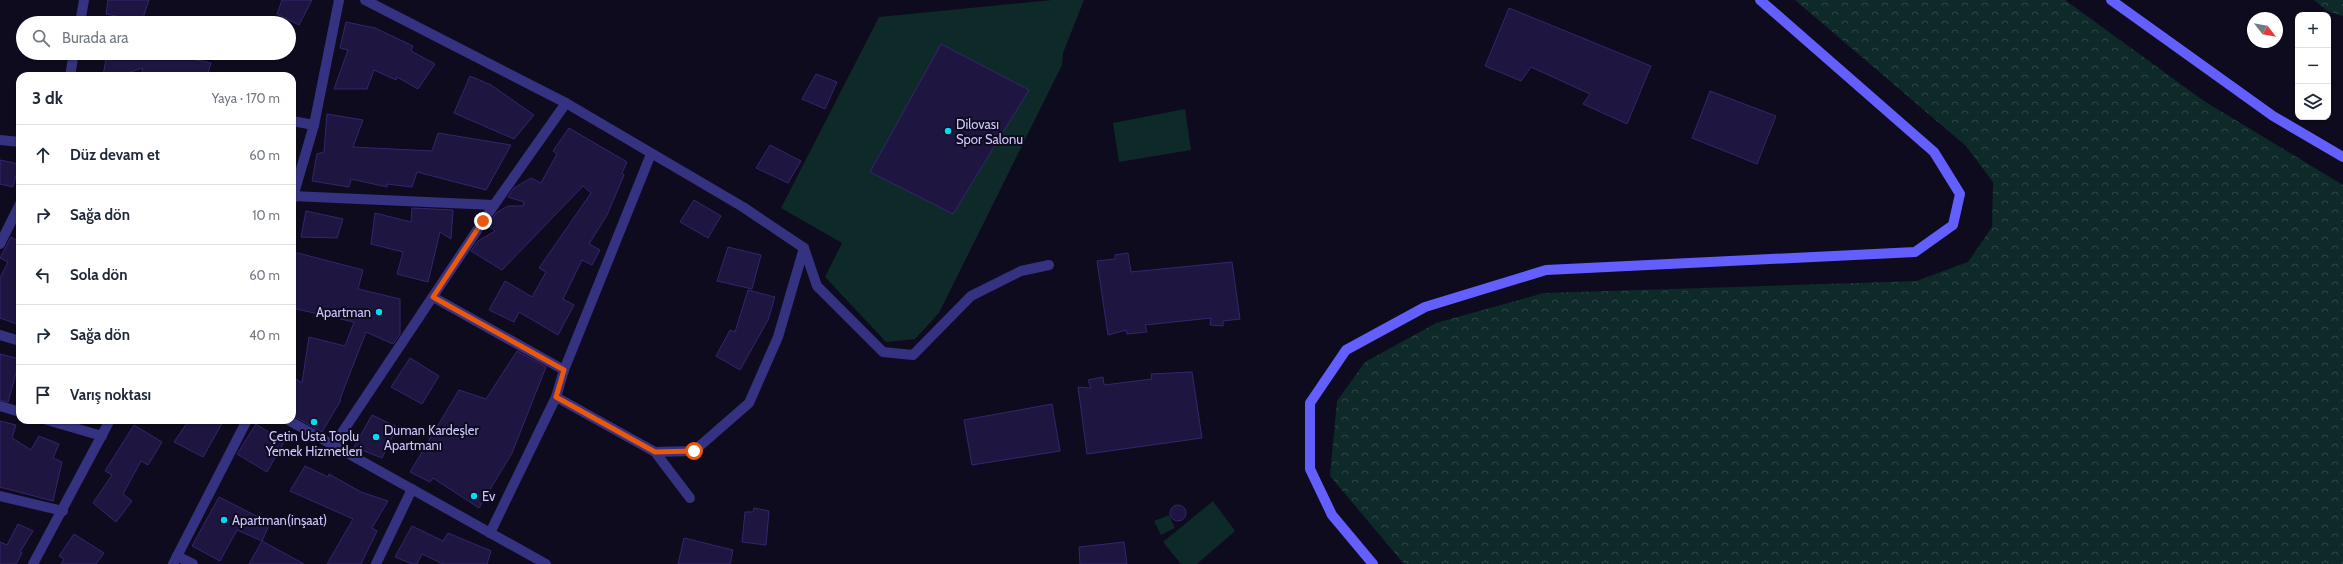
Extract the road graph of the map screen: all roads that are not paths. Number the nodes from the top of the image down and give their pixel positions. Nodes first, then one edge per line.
1 (84, 0) edge
2 (339, 0) edge
3 (365, 0) edge
4 (1760, 0) edge
5 (2111, 0) edge
6 (81, 16) edge
7 (73, 60) edge
8 (72, 72) edge
9 (566, 103) junction
10 (296, 122) edge
11 (314, 126) junction
12 (0, 140) edge
13 (16, 142) edge
14 (651, 154) junction
15 (2343, 157) edge
16 (296, 184) edge
17 (296, 197) edge
18 (494, 205) junction
19 (16, 212) edge
20 (0, 244) edge
21 (804, 248) junction
22 (1049, 265) dead end
23 (433, 297) junction
24 (0, 335) edge
25 (16, 340) edge
26 (564, 370) junction
27 (556, 397) junction
28 (0, 406) edge
29 (16, 411) edge
30 (61, 424) edge
31 (108, 424) edge
32 (245, 424) edge
33 (295, 424) edge
34 (102, 436) junction
35 (333, 446) junction
36 (655, 452) junction
37 (412, 489) junction
38 (0, 496) edge
39 (690, 498) dead end
40 (63, 511) junction
41 (490, 533) junction
42 (175, 560) edge
43 (33, 564) edge
44 (193, 564) edge
45 (376, 564) edge
46 (546, 564) edge
47 (1374, 564) edge

1 - 6 street
2 - 11 street
3 - 9 street
4 - 47 street
5 - 15 street
7 - 8 street
9 - 14 street
9 - 18 street
10 - 11 street
11 - 16 street
12 - 13 street
14 - 21 street
14 - 26 street
17 - 18 street
18 - 23 street
19 - 20 street
21 - 22 street
21 - 36 street
23 - 26 street
23 - 35 street
24 - 25 street
26 - 27 street
27 - 36 street
27 - 41 street
28 - 29 street
30 - 34 street
31 - 34 street
32 - 42 street
33 - 35 street
34 - 40 street
35 - 37 street
36 - 39 street
37 - 41 street
37 - 45 street
38 - 40 street
40 - 43 street
41 - 46 street
42 - 44 street

